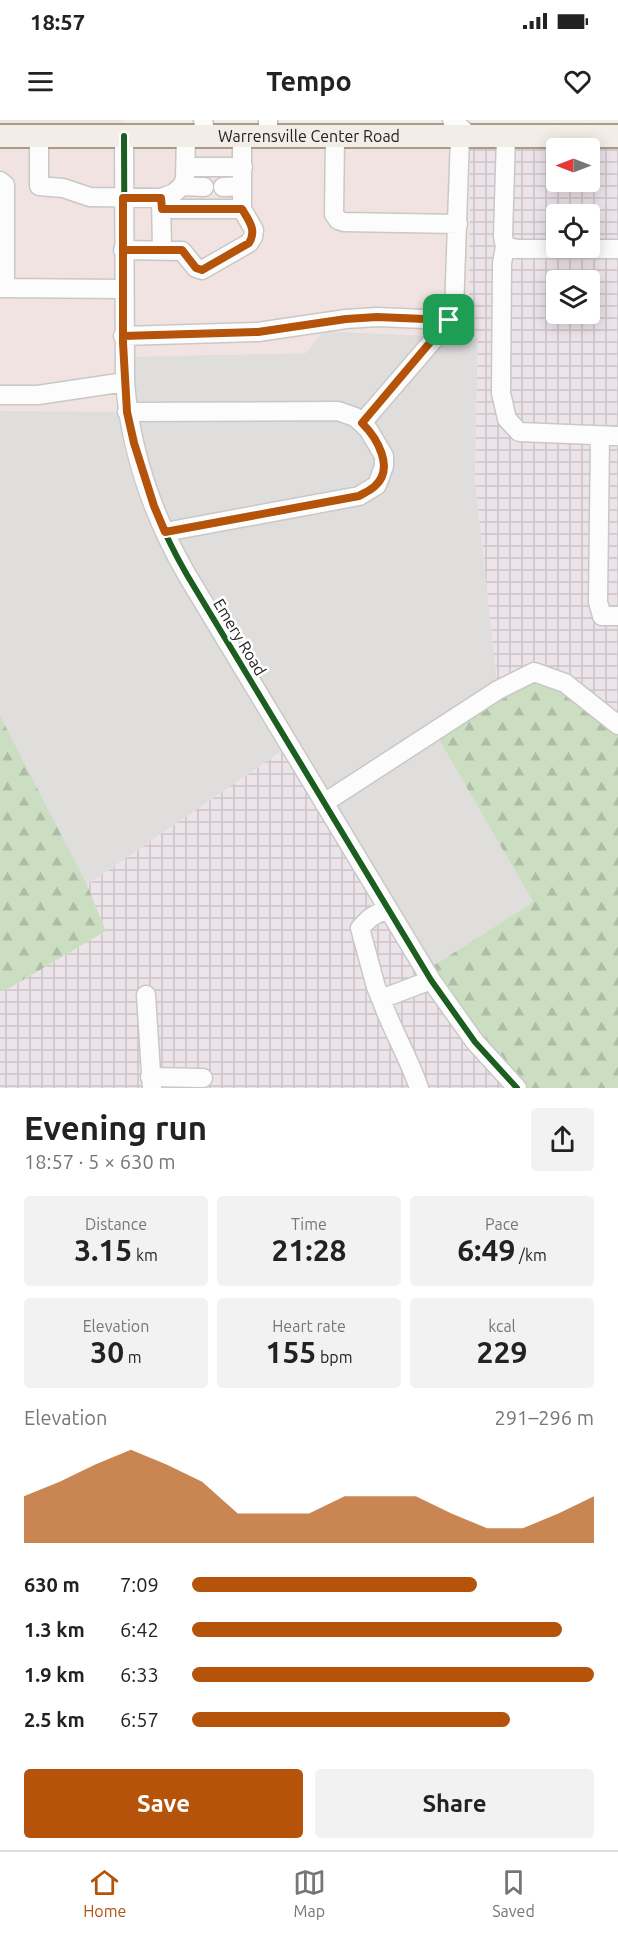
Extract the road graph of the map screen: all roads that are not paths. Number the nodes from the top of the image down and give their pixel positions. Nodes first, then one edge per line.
1 (124, 128) edge
2 (268, 128) edge
3 (396, 128) edge
4 (198, 131) edge
5 (461, 131) edge
6 (0, 135) edge
7 (39, 136) junction
8 (242, 136) junction
9 (334, 136) junction
10 (506, 136) junction
11 (618, 136) edge
12 (186, 167) junction
13 (243, 167) junction
14 (0, 181) edge
15 (182, 186) junction
16 (242, 186) junction
17 (204, 187) dead end
18 (223, 187) dead end
19 (123, 198) junction
20 (161, 203) junction
21 (242, 209) junction
22 (458, 224) junction
23 (505, 247) junction
24 (618, 249) edge
25 (123, 250) junction
26 (162, 250) junction
27 (2, 288) edge
28 (123, 289) junction
29 (449, 320) junction
30 (123, 336) junction
31 (125, 382) junction
32 (0, 395) edge
33 (127, 412) junction
34 (362, 423) junction
35 (609, 436) edge
36 (165, 532) junction
37 (618, 616) edge
38 (618, 725) edge
39 (324, 803) junction
40 (387, 908) junction
41 (431, 980) junction
42 (147, 995) dead end
43 (381, 999) junction
44 (203, 1078) dead end
45 (151, 1082) edge
46 (419, 1088) edge
47 (517, 1088) edge

1 - 4 main road, Warrensville Center Road
1 - 7 main road, Warrensville Center Road
1 - 19 street, Emery Road
2 - 8 main road, Warrensville Center Road
2 - 9 main road, Warrensville Center Road
3 - 5 main road, Warrensville Center Road
3 - 9 main road, Warrensville Center Road
4 - 8 main road, Warrensville Center Road
4 - 12 street
5 - 10 main road, Warrensville Center Road
5 - 22 street
6 - 7 main road, Warrensville Center Road
7 - 19 street
8 - 13 street
9 - 22 street
10 - 11 main road, Warrensville Center Road
10 - 23 street
12 - 13 street
12 - 15 street
13 - 16 street
14 - 27 street
15 - 17 street
15 - 20 street
16 - 18 street
16 - 21 street
19 - 20 street
19 - 25 street, Emery Road
20 - 21 street
20 - 26 street
21 - 26 street
22 - 29 street
23 - 24 street
23 - 35 street
25 - 26 street
25 - 28 street, Emery Road
27 - 28 street
28 - 30 street, Emery Road
29 - 30 street
29 - 34 street
30 - 31 street, Emery Road
31 - 32 street
31 - 33 street, Emery Road
33 - 34 street
33 - 36 street, Emery Road
34 - 36 street
35 - 37 street
36 - 39 street, Emery Road
38 - 39 street
39 - 40 street, Emery Road
40 - 41 street, Emery Road
40 - 43 street
41 - 43 street
41 - 47 street, Emery Road
42 - 45 street
43 - 46 street
44 - 45 street

